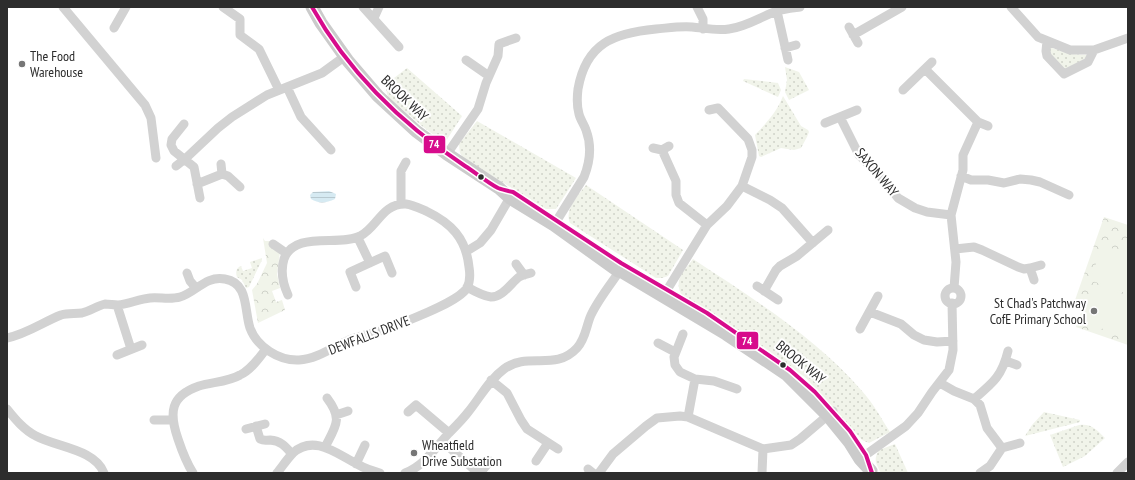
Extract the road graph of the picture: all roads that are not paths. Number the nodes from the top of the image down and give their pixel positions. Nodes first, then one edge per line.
1 (64, 7) edge
2 (126, 7) edge
3 (223, 7) edge
4 (312, 7) edge
5 (363, 7) edge
6 (379, 7) edge
7 (800, 7) edge
8 (902, 7) edge
9 (1011, 7) edge
10 (710, 9) dead end
11 (699, 10) edge
12 (778, 11) junction
13 (885, 11) edge
14 (374, 18) junction
15 (114, 28) dead end
16 (703, 28) junction
17 (492, 38) dead end
18 (516, 38) dead end
19 (1128, 38) edge
20 (1047, 41) junction
21 (858, 43) dead end
22 (499, 44) junction
23 (796, 45) dead end
24 (400, 47) dead end
25 (785, 48) junction
26 (1094, 50) junction
27 (344, 56) junction
28 (466, 60) dead end
29 (788, 60) dead end
30 (932, 62) dead end
31 (925, 69) junction
32 (489, 76) junction
33 (283, 89) junction
34 (903, 90) dead end
35 (715, 106) dead end
36 (857, 110) dead end
37 (840, 117) junction
38 (825, 122) dead end
39 (978, 122) junction
40 (184, 124) dead end
41 (988, 126) dead end
42 (661, 148) dead end
43 (331, 150) dead end
44 (447, 154) junction
45 (156, 158) dead end
46 (185, 159) junction
47 (406, 162) dead end
48 (221, 164) dead end
49 (176, 166) dead end
50 (222, 174) junction
51 (961, 176) junction
52 (197, 184) junction
53 (240, 186) dead end
54 (742, 186) junction
55 (1059, 191) junction
56 (512, 195) junction
57 (1069, 196) dead end
58 (200, 198) dead end
59 (1056, 201) dead end
60 (401, 204) junction
61 (951, 215) junction
62 (556, 222) junction
63 (707, 225) junction
64 (828, 230) dead end
65 (358, 238) junction
66 (813, 243) junction
67 (273, 244) dead end
68 (955, 249) junction
69 (467, 251) junction
70 (286, 253) junction
71 (370, 263) junction
72 (516, 264) dead end
73 (1042, 265) dead end
74 (621, 268) junction
75 (1030, 268) junction
76 (187, 273) dead end
77 (392, 273) dead end
78 (1034, 280) dead end
79 (356, 287) dead end
80 (467, 287) junction
81 (196, 288) junction
82 (665, 293) junction
83 (288, 295) dead end
84 (878, 296) dead end
85 (778, 300) dead end
86 (117, 305) junction
87 (870, 312) junction
88 (860, 328) dead end
89 (683, 334) dead end
90 (7, 338) edge
91 (952, 341) junction
92 (658, 343) dead end
93 (142, 345) dead end
94 (131, 349) junction
95 (266, 349) junction
96 (1008, 351) dead end
97 (675, 352) junction
98 (117, 356) dead end
99 (1006, 361) junction
100 (1017, 365) dead end
101 (695, 379) junction
102 (491, 380) junction
103 (940, 383) junction
104 (738, 389) dead end
105 (327, 398) dead end
106 (974, 399) junction
107 (7, 409) edge
108 (348, 411) dead end
109 (408, 412) dead end
110 (831, 414) junction
111 (336, 415) junction
112 (688, 417) junction
113 (154, 420) dead end
114 (172, 420) junction
115 (246, 429) dead end
116 (449, 433) junction
117 (442, 441) junction
118 (548, 443) junction
119 (1020, 443) dead end
120 (365, 445) dead end
121 (325, 447) junction
122 (1002, 448) junction
123 (558, 449) dead end
124 (763, 449) junction
125 (292, 454) junction
126 (863, 457) junction
127 (490, 461) dead end
128 (536, 461) dead end
129 (1128, 462) edge
130 (356, 464) junction
131 (871, 472) edge
132 (104, 473) edge
133 (193, 473) edge
134 (277, 473) edge
135 (380, 473) edge
136 (404, 473) edge
137 (479, 473) edge
138 (599, 473) edge
139 (762, 473) edge
140 (980, 473) edge
141 (1117, 473) edge

1 - 45 street
2 - 15 street
3 - 33 street
4 - 27 street, BROOK WAY
5 - 14 street
6 - 14 street
7 - 12 street
8 - 13 street
9 - 20 street
10 - 11 street
11 - 16 street
12 - 16 street
12 - 25 street
13 - 21 street
14 - 24 street
16 - 62 street
17 - 22 street
18 - 22 street
19 - 26 street
20 - 26 street
20 - 26 street
22 - 32 street
23 - 25 street
25 - 29 street
27 - 33 street
27 - 44 street, BROOK WAY
28 - 32 street
30 - 31 street
31 - 34 street
31 - 39 street
32 - 44 street
33 - 43 street
33 - 46 street
35 - 54 street
36 - 37 street
37 - 38 street
37 - 61 street, SAXON WAY
39 - 41 street
39 - 51 street
40 - 46 street
42 - 63 street
44 - 56 street, BROOK WAY
46 - 49 street
46 - 52 street
47 - 60 street
48 - 50 street
50 - 52 street
50 - 53 street
51 - 55 street
51 - 61 street
52 - 58 street
54 - 63 street
54 - 66 street
55 - 57 street
55 - 59 street
56 - 62 street, BROOK WAY
56 - 69 street
60 - 65 street
60 - 69 street
61 - 68 street
62 - 74 street, BROOK WAY
63 - 82 street
64 - 66 street
65 - 70 street
65 - 71 street
66 - 85 street
67 - 70 street
68 - 75 street
68 - 91 street
69 - 80 street
70 - 83 street
71 - 77 street
71 - 79 street
72 - 80 street
73 - 75 street
74 - 82 street, BROOK WAY
74 - 102 street
75 - 78 street
76 - 81 street
80 - 95 street, DEWFALLS DRIVE
81 - 86 street, DEWFALLS DRIVE
81 - 95 street, DEWFALLS DRIVE
82 - 110 street, BROOK WAY
84 - 87 street
86 - 90 street, DEWFALLS DRIVE
86 - 94 street
87 - 88 street
87 - 91 street
89 - 97 street
91 - 103 street
92 - 97 street
93 - 94 street
94 - 98 street
95 - 114 street
96 - 99 street
97 - 101 street
99 - 100 street
99 - 106 street
101 - 104 street
101 - 112 street
102 - 116 street
102 - 118 street
103 - 106 street
103 - 126 street
105 - 111 street
106 - 122 street
107 - 132 street
108 - 111 street
109 - 116 street
110 - 124 street
110 - 126 street, BROOK WAY
111 - 121 street
112 - 124 street
112 - 138 street
113 - 114 street
114 - 133 street
115 - 125 street
116 - 117 street
117 - 136 street
117 - 137 street
118 - 123 street
118 - 128 street
119 - 122 street
120 - 130 street
121 - 125 street
121 - 130 street
122 - 140 street
124 - 139 street
125 - 134 street
126 - 131 street, BROOK WAY
127 - 137 street
129 - 141 street
130 - 135 street

